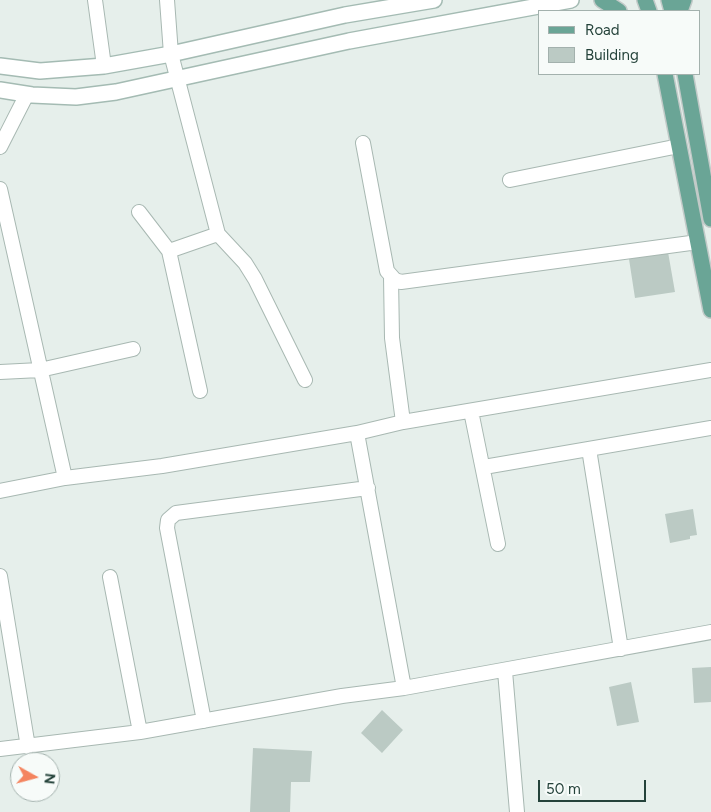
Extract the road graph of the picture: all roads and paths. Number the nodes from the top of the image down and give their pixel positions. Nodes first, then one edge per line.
1 (95, 0) edge
2 (167, 0) edge
3 (434, 0) edge
4 (571, 0) edge
5 (602, 0) edge
6 (617, 10) edge
7 (172, 54) junction
8 (0, 66) edge
9 (104, 66) junction
10 (665, 75) edge
11 (685, 75) edge
12 (178, 80) junction
13 (0, 90) edge
14 (27, 94) junction
15 (363, 143) dead end
16 (679, 146) junction
17 (0, 147) edge
18 (510, 180) dead end
19 (0, 189) edge
20 (139, 212) dead end
21 (711, 219) edge
22 (218, 234) junction
23 (698, 242) junction
24 (169, 251) junction
25 (391, 277) junction
26 (711, 310) edge
27 (133, 349) dead end
28 (40, 370) junction
29 (711, 370) edge
30 (0, 372) edge
31 (305, 380) dead end
32 (200, 391) dead end
33 (471, 411) junction
34 (402, 422) junction
35 (711, 428) edge
36 (357, 433) junction
37 (589, 449) junction
38 (484, 467) junction
39 (65, 478) junction
40 (368, 488) junction
41 (0, 491) edge
42 (498, 544) dead end
43 (0, 576) edge
44 (110, 577) dead end
45 (711, 632) edge
46 (621, 649) junction
47 (505, 671) junction
48 (404, 688) junction
49 (204, 721) junction
50 (140, 732) junction
51 (28, 747) junction
52 (0, 749) edge
53 (517, 812) edge

1 - 9 street
2 - 7 street
3 - 7 street
4 - 12 street
5 - 6 main road
7 - 9 street
7 - 12 street
8 - 9 street
10 - 16 main road
11 - 21 main road
12 - 14 street
12 - 22 street
13 - 14 street
14 - 17 street
15 - 25 street
16 - 18 street
16 - 23 main road
19 - 28 street
20 - 24 street
22 - 24 street
22 - 31 street
23 - 25 street
23 - 26 main road
24 - 32 street
25 - 34 street
27 - 28 street
28 - 30 street
28 - 39 street
29 - 33 street
33 - 34 street
33 - 38 street
34 - 36 street
35 - 37 street
36 - 39 street
36 - 40 street
37 - 38 street
37 - 46 street
38 - 42 street
39 - 41 street
40 - 48 street
40 - 49 street
43 - 51 street
44 - 50 street
45 - 46 street
46 - 47 street
47 - 48 street
47 - 53 street
48 - 49 street
49 - 50 street
50 - 51 street
51 - 52 street

